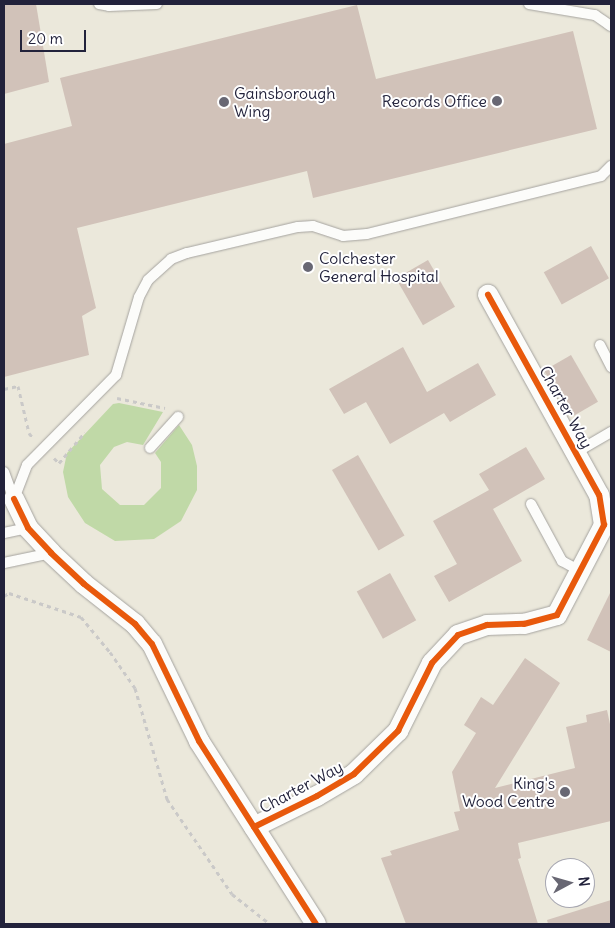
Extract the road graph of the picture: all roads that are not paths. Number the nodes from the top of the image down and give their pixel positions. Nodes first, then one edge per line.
1 (99, 4) edge
2 (157, 4) edge
3 (529, 4) edge
4 (599, 4) edge
5 (595, 15) junction
6 (611, 26) edge
7 (611, 166) edge
8 (488, 295) dead end
9 (600, 345) dead end
10 (611, 367) edge
11 (178, 417) dead end
12 (611, 432) edge
13 (150, 448) dead end
14 (576, 453) junction
15 (4, 472) edge
16 (14, 499) junction
17 (531, 504) dead end
18 (28, 528) junction
19 (4, 533) edge
20 (51, 553) junction
21 (4, 564) edge
22 (580, 572) junction
23 (254, 827) junction
24 (316, 924) edge

1 - 2 lane
3 - 5 lane
4 - 5 lane
5 - 6 lane
7 - 16 lane
8 - 14 street, Charter Way
9 - 10 lane
11 - 13 lane
12 - 14 lane
14 - 22 street, Charter Way
15 - 16 lane
16 - 18 street
17 - 22 lane
18 - 19 lane
18 - 20 street
20 - 21 lane
20 - 23 street
22 - 23 street, Charter Way
23 - 24 street

